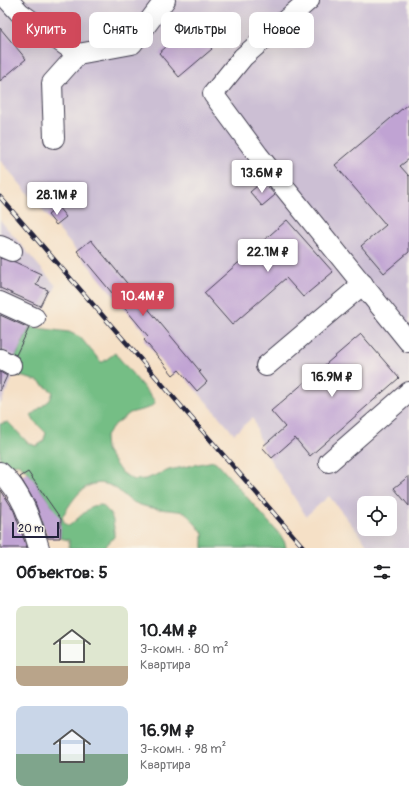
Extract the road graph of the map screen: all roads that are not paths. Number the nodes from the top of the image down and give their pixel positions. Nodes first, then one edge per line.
1 (8, 0) edge
2 (165, 0) edge
3 (308, 0) edge
4 (78, 54) junction
5 (54, 138) dead end
6 (363, 284) junction
7 (0, 302) edge
8 (35, 318) dead end
9 (409, 342) edge
10 (266, 366) dead end
11 (409, 392) edge
12 (329, 462) dead end
13 (0, 472) edge
14 (39, 548) edge

1 - 4 lane
2 - 4 lane
3 - 6 lane
4 - 5 lane
6 - 9 lane
6 - 10 lane
7 - 8 lane
11 - 12 lane
13 - 14 lane

